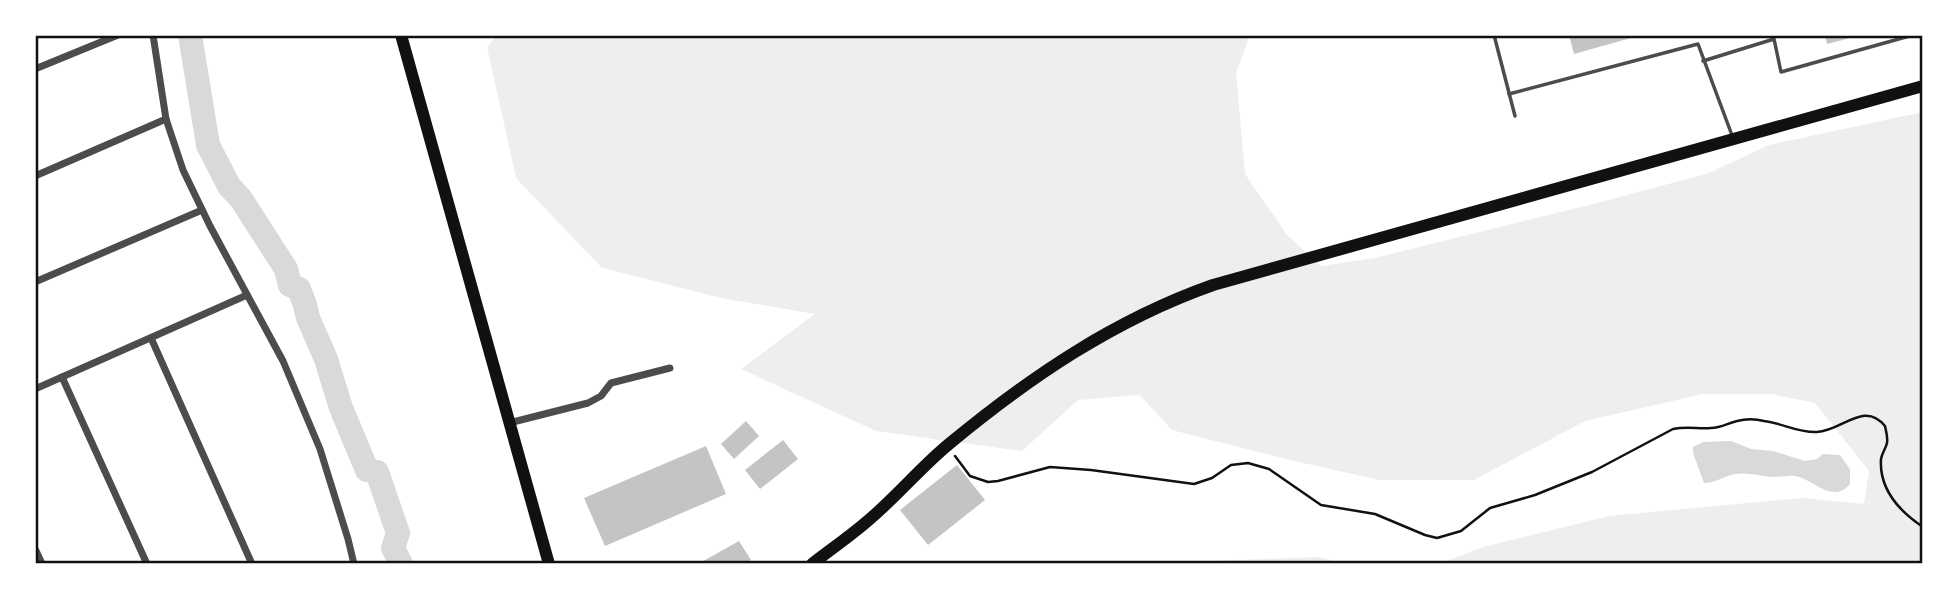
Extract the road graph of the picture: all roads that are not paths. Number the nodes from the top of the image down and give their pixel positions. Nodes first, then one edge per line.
1 (118, 35) edge
2 (153, 35) edge
3 (401, 35) edge
4 (1494, 35) edge
5 (1913, 35) edge
6 (1703, 61) junction
7 (35, 69) edge
8 (1923, 86) edge
9 (1509, 93) junction
10 (1515, 116) dead end
11 (166, 119) junction
12 (1733, 140) junction
13 (35, 176) edge
14 (202, 210) junction
15 (35, 282) edge
16 (247, 296) junction
17 (150, 338) junction
18 (670, 368) dead end
19 (62, 377) junction
20 (35, 389) edge
21 (509, 423) junction
22 (35, 551) edge
23 (41, 564) edge
24 (147, 564) edge
25 (252, 564) edge
26 (354, 564) edge
27 (549, 564) edge
28 (812, 564) edge

1 - 7 street
2 - 11 street
3 - 21 main road
4 - 9 lane
5 - 6 lane
6 - 9 lane
6 - 12 lane
8 - 12 main road
9 - 10 lane
11 - 13 street
11 - 14 street
12 - 28 main road
14 - 15 street
14 - 16 street
16 - 17 street
16 - 26 street
17 - 19 street
17 - 25 street
18 - 21 street
19 - 20 street
19 - 24 street
21 - 27 main road
22 - 23 street

